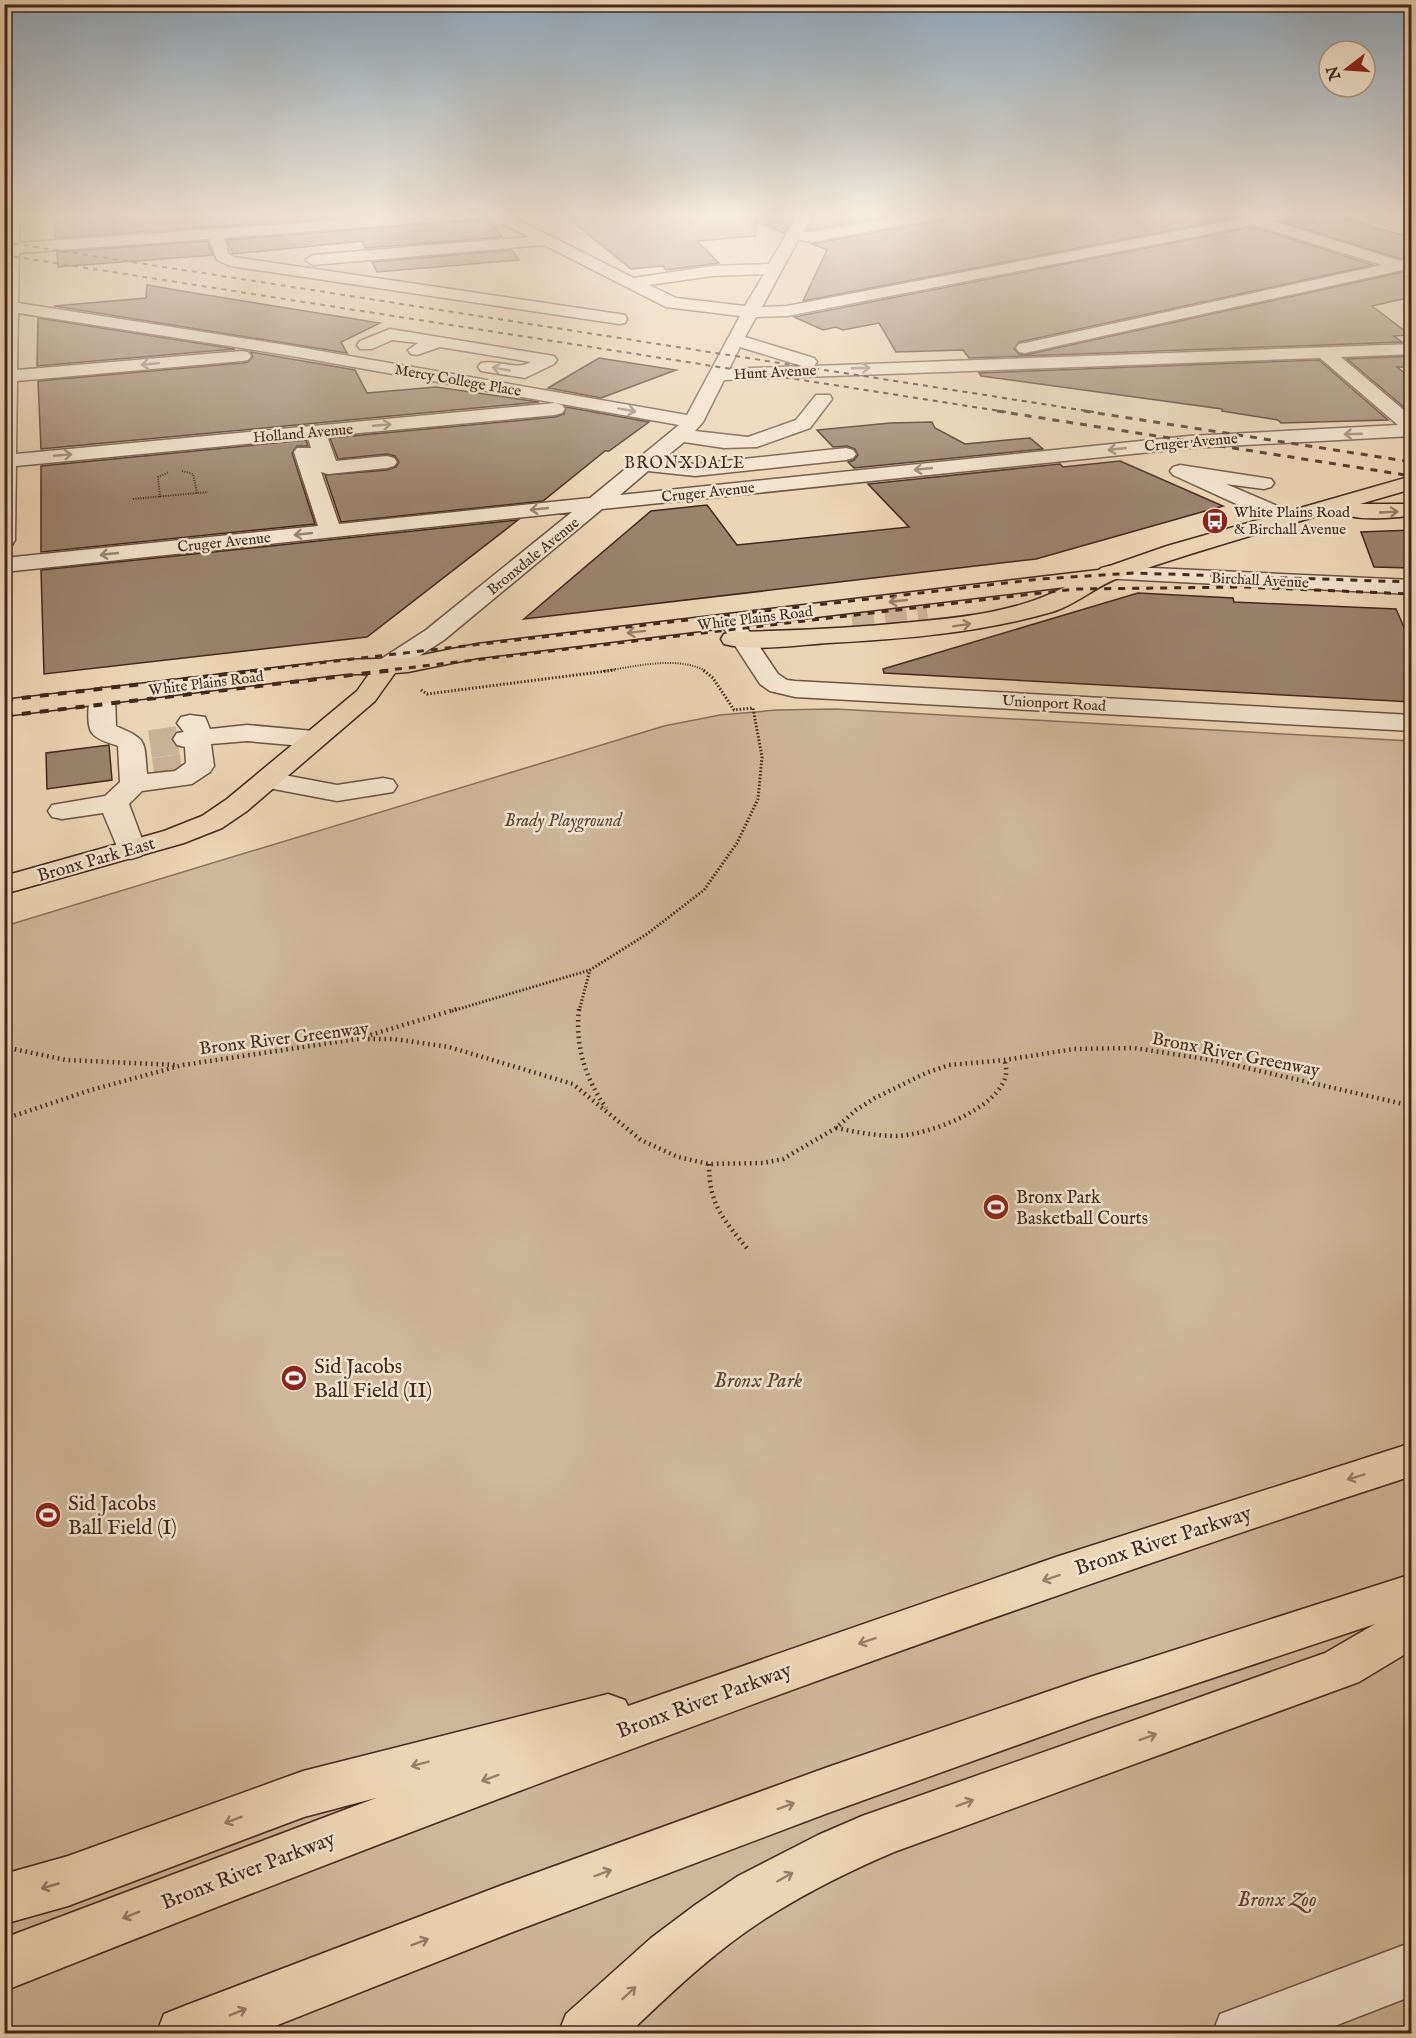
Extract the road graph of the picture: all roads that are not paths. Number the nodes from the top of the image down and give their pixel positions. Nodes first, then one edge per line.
1 (7, 309) edge
2 (27, 309) edge
3 (553, 309) edge
4 (726, 309) edge
5 (753, 309) edge
6 (797, 309) edge
7 (1205, 309) edge
8 (751, 312) junction
9 (619, 319) dead end
10 (735, 340) junction
11 (438, 341) junction
12 (366, 345) dead end
13 (1412, 349) edge
14 (292, 351) junction
15 (1324, 352) junction
16 (411, 353) junction
17 (944, 365) junction
18 (380, 367) junction
19 (833, 369) junction
20 (718, 375) junction
21 (6, 376) edge
22 (824, 399) dead end
23 (601, 405) junction
24 (687, 428) junction
25 (1412, 429) edge
26 (315, 431) junction
27 (304, 452) dead end
28 (846, 454) dead end
29 (5, 461) edge
30 (387, 462) dead end
31 (644, 465) junction
32 (1412, 482) edge
33 (1264, 483) dead end
34 (597, 503) junction
35 (1324, 507) junction
36 (1412, 510) edge
37 (1286, 518) junction
38 (331, 531) junction
39 (4, 540) edge
40 (4, 565) edge
41 (1099, 578) junction
42 (1412, 587) edge
43 (927, 611) tunnel mouth
44 (852, 620) tunnel mouth
45 (743, 632) junction
46 (398, 666) junction
47 (102, 696) junction
48 (4, 708) edge
49 (1412, 723) edge
50 (314, 739) junction
51 (141, 757) junction
52 (268, 780) junction
53 (383, 786) dead end
54 (114, 803) junction
55 (62, 811) dead end
56 (188, 832) joint
57 (131, 850) junction
58 (4, 885) edge
59 (1412, 1460) edge
60 (1412, 1593) edge
61 (1412, 1626) edge
62 (802, 1664) junction
63 (4, 1899) edge
64 (4, 1965) edge
65 (1412, 1969) edge
66 (184, 2034) edge
67 (586, 2034) edge
68 (1240, 2034) edge

1 - 21 street
2 - 14 street, Mercy College Place
3 - 9 street
4 - 8 street
5 - 8 street, Bronxdale Avenue
6 - 8 street
7 - 17 street
8 - 10 street, Bronxdale Avenue
10 - 19 street, Hunt Avenue
10 - 20 street, Bronxdale Avenue
11 - 12 street
11 - 16 street
11 -> 16 street
13 - 15 street, Hunt Avenue
14 - 18 street, Mercy College Place
14 -> 21 street
15 - 17 street, Hunt Avenue
15 - 25 street
16 - 18 street
19 -> 17 street, Hunt Avenue
18 - 23 street, Mercy College Place
19 - 20 street, Hunt Avenue
20 - 24 street, Bronxdale Avenue
21 - 29 street
22 - 24 street, Mercy College Place
23 -> 24 street, Mercy College Place
26 -> 23 street, Holland Avenue
24 - 31 street, Bronxdale Avenue
25 -> 34 street, Cruger Avenue
29 -> 26 street, Holland Avenue
26 - 30 street
27 - 38 street
28 - 31 street
29 - 39 street
31 - 34 street, Bronxdale Avenue
32 - 35 main road, White Plains Road
33 - 37 street
34 -> 38 street, Cruger Avenue
34 - 46 street, Bronxdale Avenue
35 -> 36 main road
35 - 37 main road, White Plains Road
37 - 41 main road, White Plains Road
38 -> 40 street, Cruger Avenue
41 - 42 street, Birchall Avenue
41 - 43 main road, White Plains Road
41 - 45 main road, White Plains Road
44 - 45 main road, White Plains Road
45 - 46 main road, White Plains Road
45 - 49 street, Unionport Road
46 - 47 main road, White Plains Road
46 - 50 main road, Bronxdale Avenue
47 - 48 main road, White Plains Road
47 - 51 street
50 - 51 street
50 - 52 main road, Bronxdale Avenue
51 - 54 street
52 - 53 street
52 - 56 main road, Bronxdale Avenue
54 - 55 street
54 - 57 street
56 - 57 main road, Bronx Park East
57 - 58 main road, Bronx Park East
59 -> 62 main road, Bronx River Parkway
66 -> 60 main road
67 -> 61 main road
62 -> 63 main road
62 -> 64 main road, Bronx River Parkway
65 - 68 street

